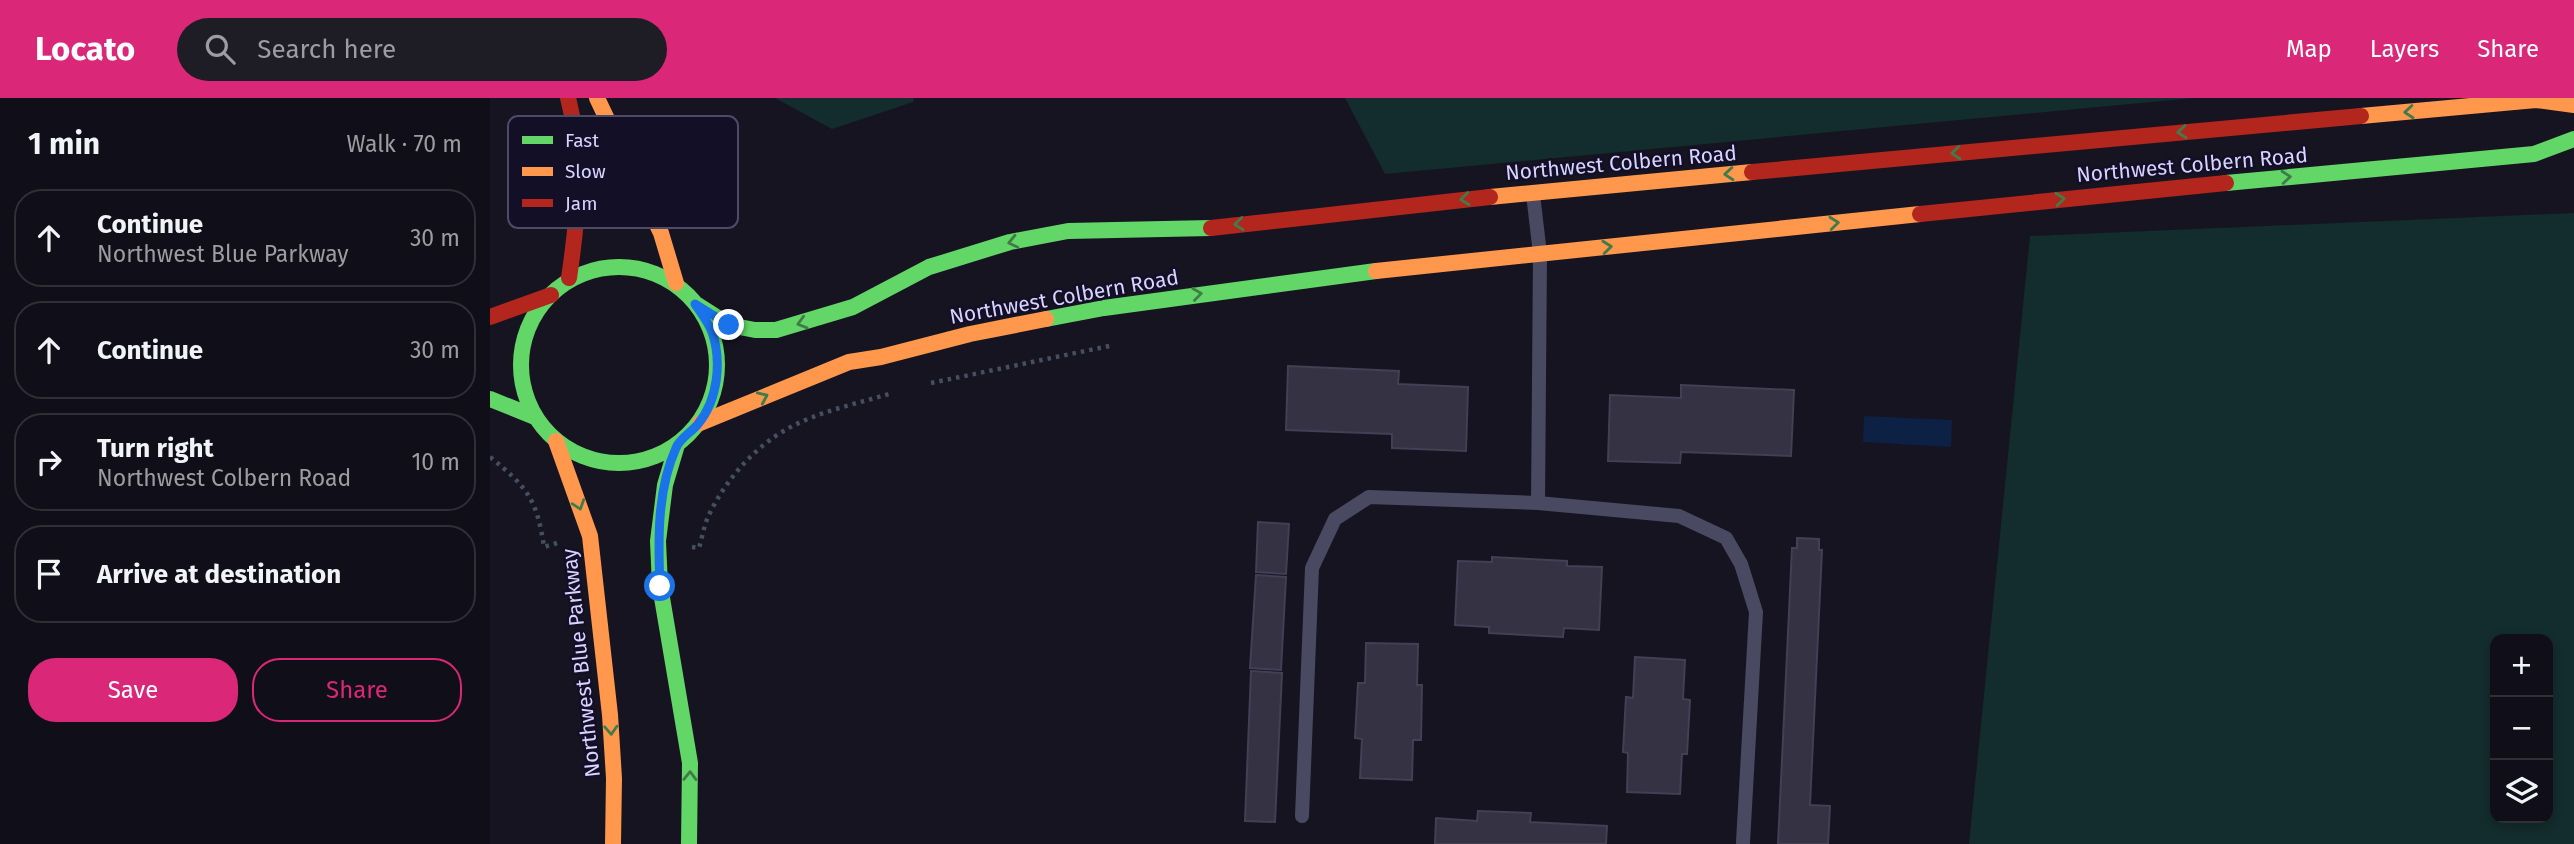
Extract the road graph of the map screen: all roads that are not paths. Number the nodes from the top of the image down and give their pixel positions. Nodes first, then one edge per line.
1 (568, 98) edge
2 (597, 98) edge
3 (2574, 105) edge
4 (574, 116) edge
5 (606, 116) edge
6 (2574, 139) edge
7 (1533, 192) junction
8 (575, 228) edge
9 (659, 228) edge
10 (1540, 254) junction
11 (569, 278) junction
12 (676, 283) junction
13 (551, 295) junction
14 (695, 304) junction
15 (490, 317) edge
16 (490, 399) edge
17 (535, 417) junction
18 (700, 423) junction
19 (556, 441) junction
20 (677, 445) junction
21 (1538, 503) junction
22 (1302, 816) dead end
23 (1743, 842) dead end
24 (612, 844) edge
25 (689, 844) edge

1 - 4 main road
2 - 5 main road
3 -> 7 main road, Northwest Colbern Road
10 -> 6 main road, Northwest Colbern Road
7 - 10 lane
7 -> 14 main road, Northwest Colbern Road
8 - 11 main road
9 - 12 main road
18 -> 10 main road, Northwest Colbern Road
10 - 21 lane
11 - 12 main road
11 - 13 main road
12 - 14 main road
13 - 15 main road
13 - 17 main road
14 - 18 main road
16 - 17 main road
17 - 19 main road
18 - 20 main road
19 - 20 main road
19 -> 24 main road, Northwest Blue Parkway
25 -> 20 main road
21 - 22 lane
21 - 23 lane

